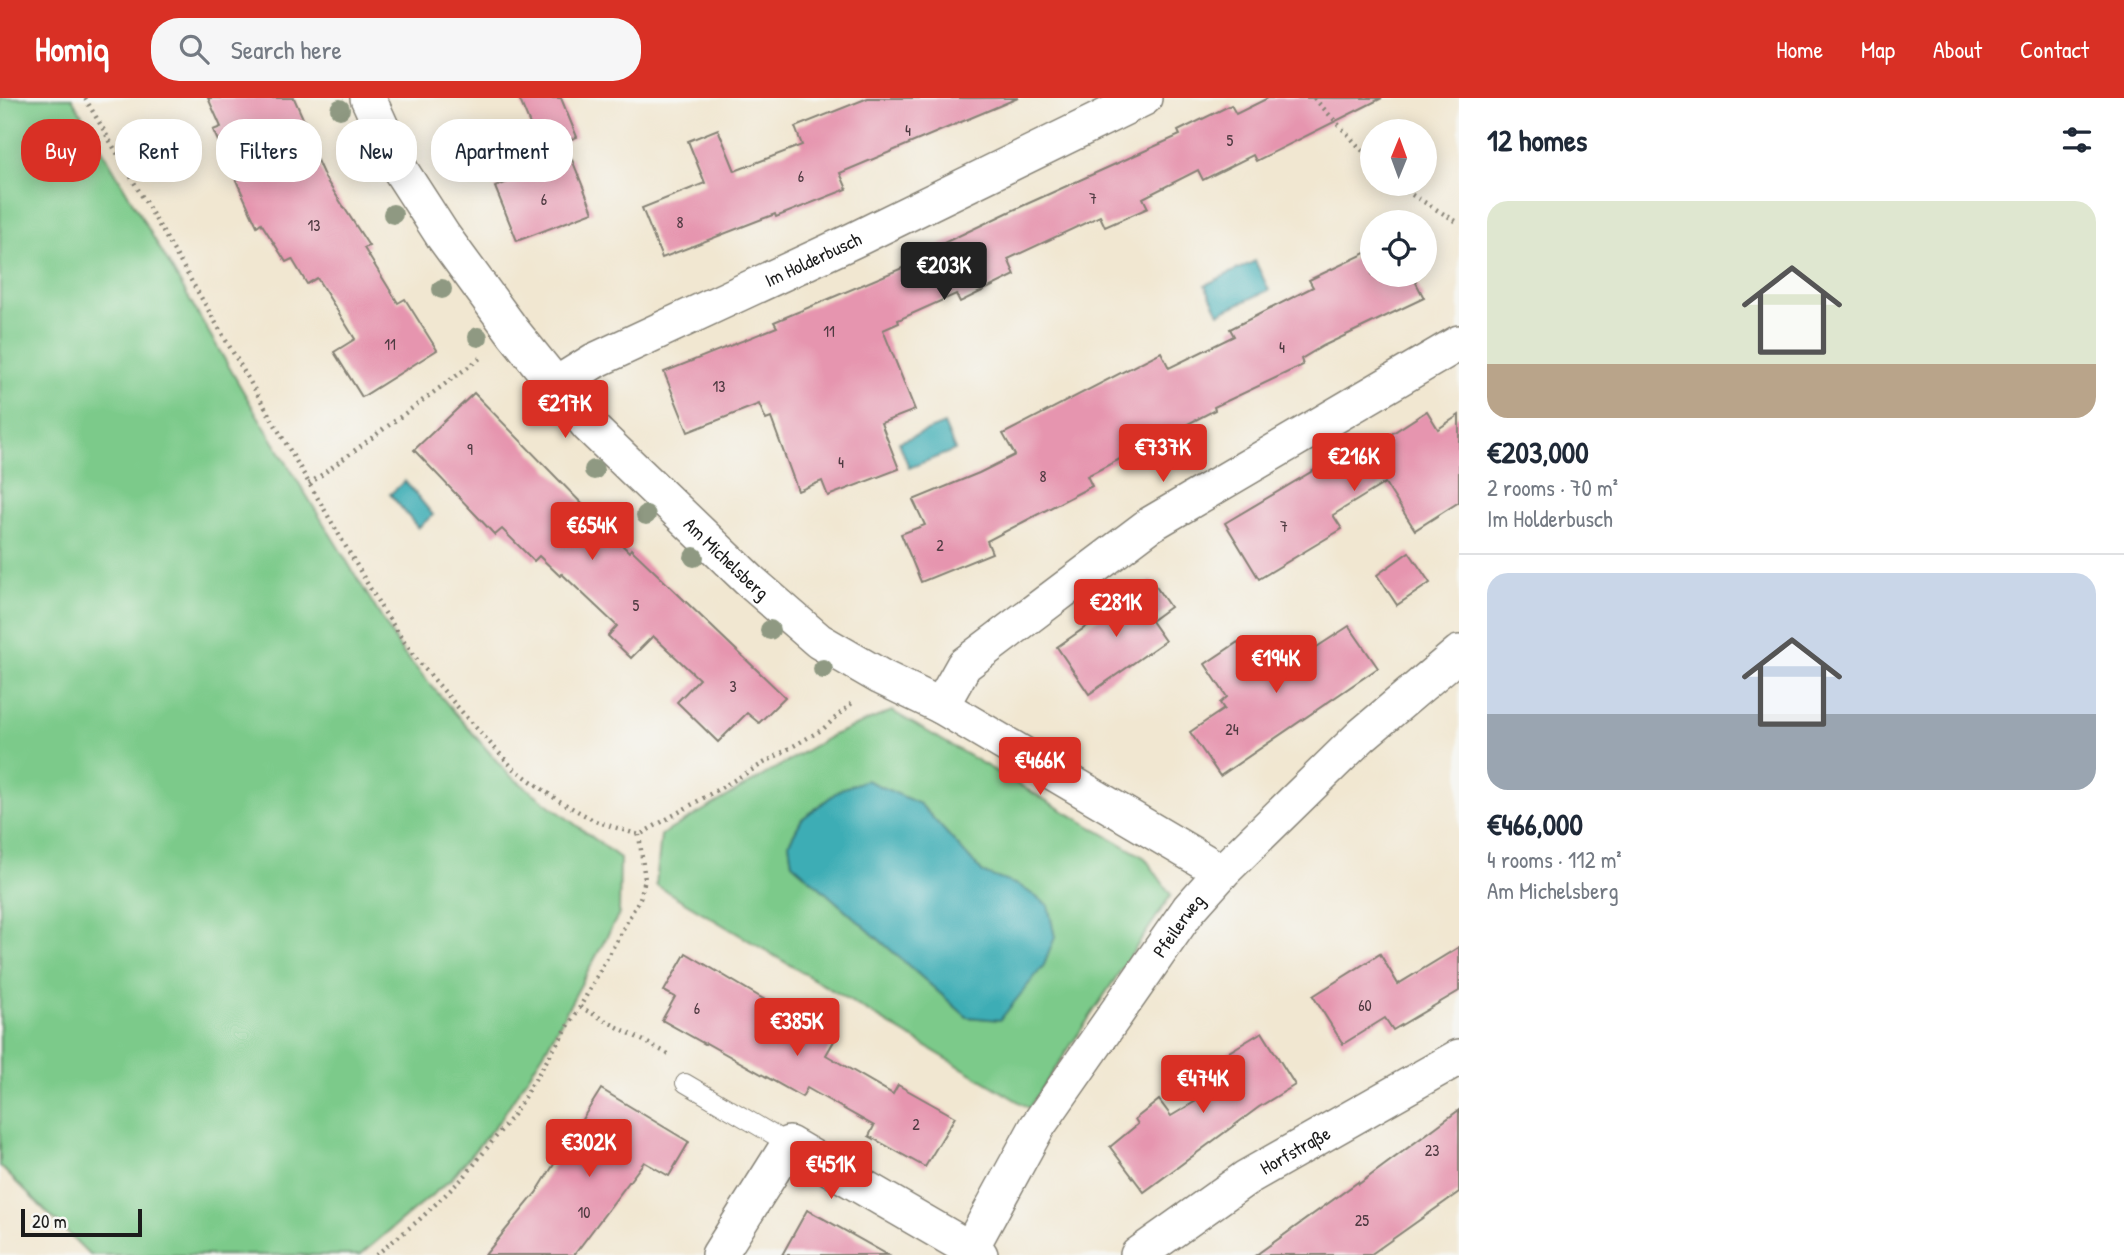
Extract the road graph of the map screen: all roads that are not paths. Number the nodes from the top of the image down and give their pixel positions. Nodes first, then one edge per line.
1 (368, 98) edge
2 (1144, 98) edge
3 (1459, 343) edge
4 (556, 384) junction
5 (1459, 653) edge
6 (941, 706) junction
7 (1222, 872) junction
8 (1459, 1056) edge
9 (685, 1083) road end
10 (789, 1144) junction
11 (972, 1253) edge
12 (719, 1255) edge
13 (1138, 1255) edge

1 - 4 street, Am Michelsberg
2 - 4 street, Im Holderbusch
3 - 6 street
4 - 6 street, Am Michelsberg
5 - 7 street, Pfeilerweg
6 - 7 street, Am Michelsberg
7 - 11 street, Pfeilerweg
8 - 13 street, Horfstraße
9 - 10 lane
10 - 11 street
10 - 12 street

